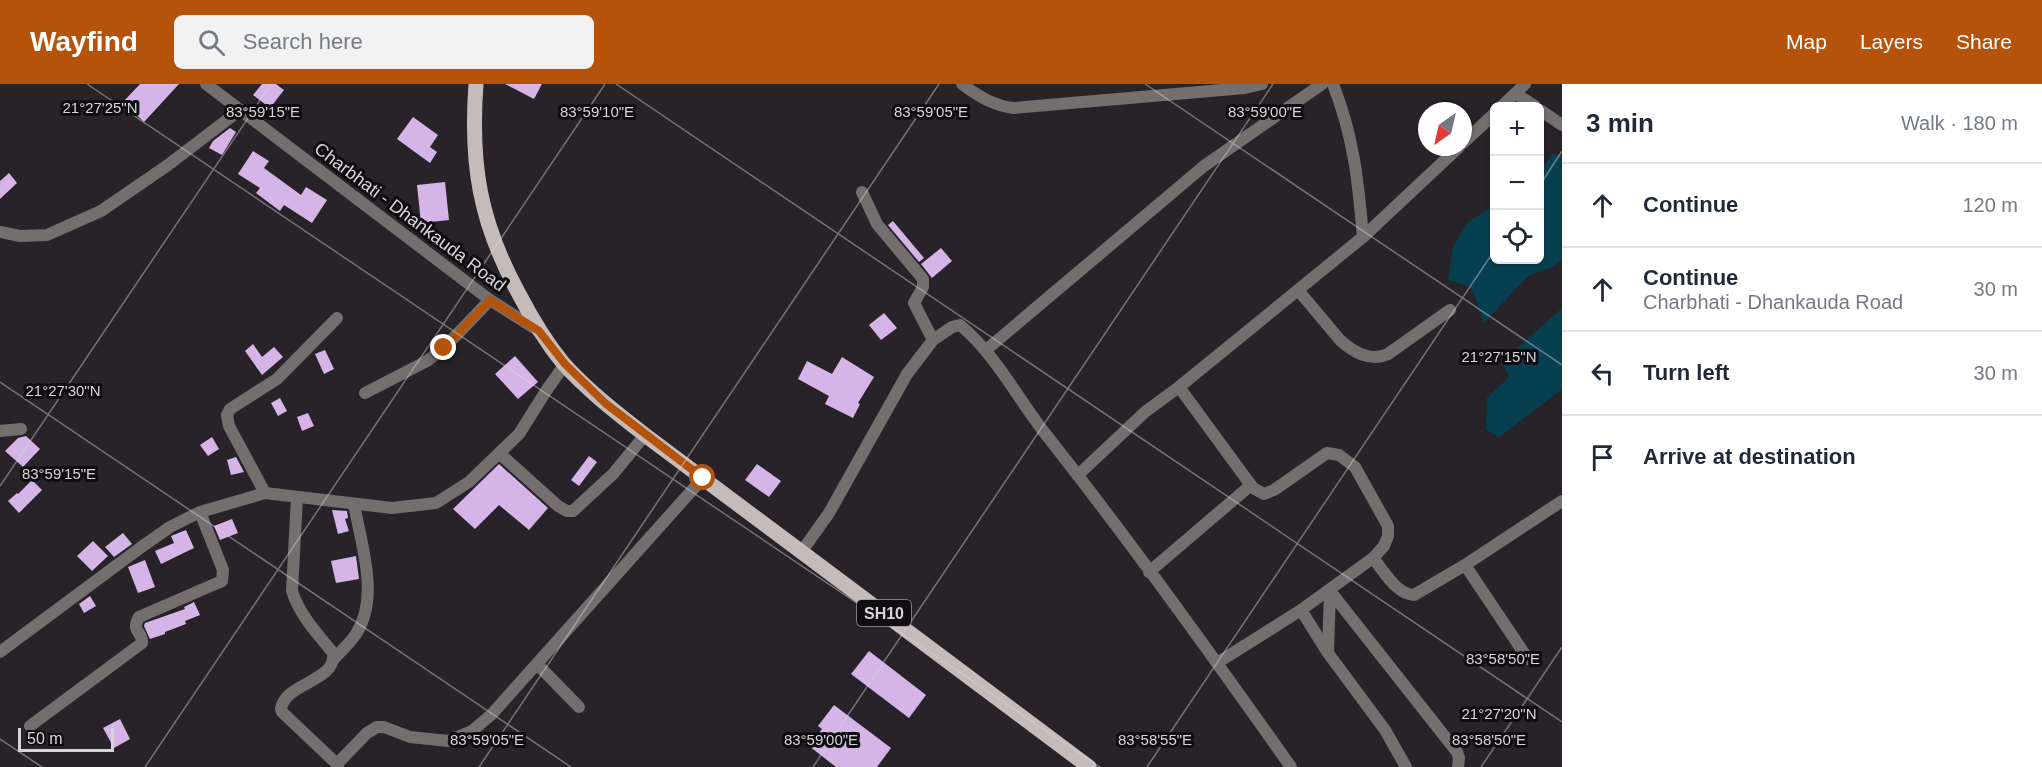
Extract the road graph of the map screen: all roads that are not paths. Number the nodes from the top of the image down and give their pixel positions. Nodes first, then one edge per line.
1 (206, 84) edge
2 (476, 84) edge
3 (962, 84) edge
4 (1262, 84) edge
5 (1322, 84) edge
6 (1333, 84) edge
7 (1525, 84) edge
8 (1516, 94) junction
9 (1507, 102) edge
10 (1529, 102) edge
11 (240, 111) junction
12 (1544, 113) edge
13 (1490, 118) edge
14 (1562, 125) edge
15 (1472, 135) edge
16 (1449, 156) edge
17 (862, 192) dead end
18 (0, 232) edge
19 (1363, 237) junction
20 (1299, 290) junction
21 (490, 300) junction
22 (1450, 310) dead end
23 (337, 318) dead end
24 (539, 331) junction
25 (933, 340) junction
26 (986, 350) junction
27 (565, 364) junction
28 (1179, 387) junction
29 (365, 393) dead end
30 (21, 429) dead end
31 (0, 431) edge
32 (650, 439) junction
33 (500, 454) junction
34 (1078, 475) junction
35 (703, 478) junction
36 (1251, 485) junction
37 (266, 493) junction
38 (297, 497) junction
39 (1562, 501) edge
40 (354, 504) junction
41 (200, 513) junction
42 (801, 551) junction
43 (1373, 558) junction
44 (1466, 565) junction
45 (1149, 572) junction
46 (1330, 591) junction
47 (1301, 610) junction
48 (0, 652) edge
49 (1328, 653) junction
50 (334, 659) junction
51 (1528, 659) dead end
52 (537, 663) junction
53 (1217, 663) junction
54 (579, 707) dead end
55 (30, 726) dead end
56 (1462, 764) edge
57 (338, 766) edge
58 (1403, 766) edge
59 (1089, 767) edge
60 (1291, 767) edge

1 - 11 street, Charbhati - Dhankauda Road
2 - 24 main road, SH10
3 - 4 street
5 - 26 street
6 - 19 street
7 - 8 street
8 - 9 street
8 - 10 street
11 - 18 street
11 - 21 street, Charbhati - Dhankauda Road
12 - 14 street
13 - 15 street
16 - 19 street
17 - 25 street
19 - 20 street
20 - 22 street
20 - 28 street
21 - 24 street, Charbhati - Dhankauda Road
21 - 29 street
23 - 37 street
24 - 27 main road, SH10
25 - 26 street
25 - 42 street
26 - 34 street
27 - 32 main road, SH10
27 - 33 street
28 - 34 street
28 - 36 street
30 - 31 street
32 - 33 street
32 - 35 main road, SH10
33 - 40 street
34 - 45 street
35 - 42 main road, SH10
35 - 52 street
36 - 43 street
36 - 45 street
37 - 38 street
37 - 41 street
38 - 40 street
38 - 50 street
39 - 44 street
40 - 50 street
41 - 48 street
41 - 55 street
42 - 59 main road, SH10
43 - 44 street
43 - 46 street
44 - 51 street
45 - 53 street
46 - 47 street
46 - 49 street
46 - 56 street
47 - 49 street
47 - 53 street
49 - 58 street
50 - 57 street
52 - 54 street
52 - 57 street
53 - 60 street

